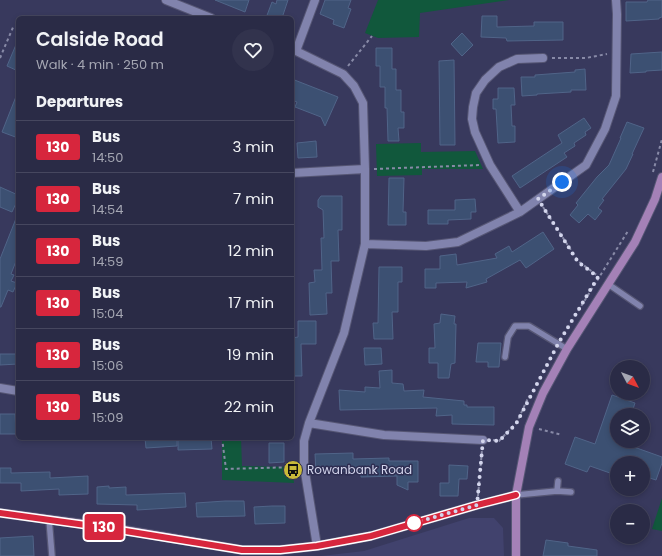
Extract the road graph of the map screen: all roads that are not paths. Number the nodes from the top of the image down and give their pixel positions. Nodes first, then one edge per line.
1 (166, 0) edge
2 (315, 0) edge
3 (616, 0) edge
4 (206, 16) edge
5 (294, 50) edge
6 (543, 58) road end
7 (365, 169) junction
8 (294, 173) edge
9 (662, 177) edge
10 (520, 212) junction
11 (365, 244) junction
12 (608, 284) junction
13 (640, 306) dead end
14 (567, 349) junction
15 (505, 358) dead end
16 (0, 388) edge
17 (16, 391) edge
18 (309, 423) junction
19 (483, 440) road end
20 (558, 481) dead end
21 (557, 491) junction
22 (571, 492) dead end
23 (516, 495) junction
24 (0, 513) edge
25 (49, 519) junction
26 (317, 546) junction
27 (52, 556) edge
28 (516, 556) edge

1 - 4 street
2 - 5 street
3 - 10 street
5 - 7 street
6 - 10 street
7 - 8 street
7 - 11 street
9 - 12 street
10 - 11 street
11 - 18 street
12 - 13 lane
12 - 14 street
14 - 15 lane
14 - 23 street
16 - 17 street
18 - 19 street
18 - 26 street
20 - 21 lane
21 - 22 lane
21 - 23 lane
23 - 26 street
23 - 28 street
24 - 25 street
25 - 26 street
25 - 27 lane

